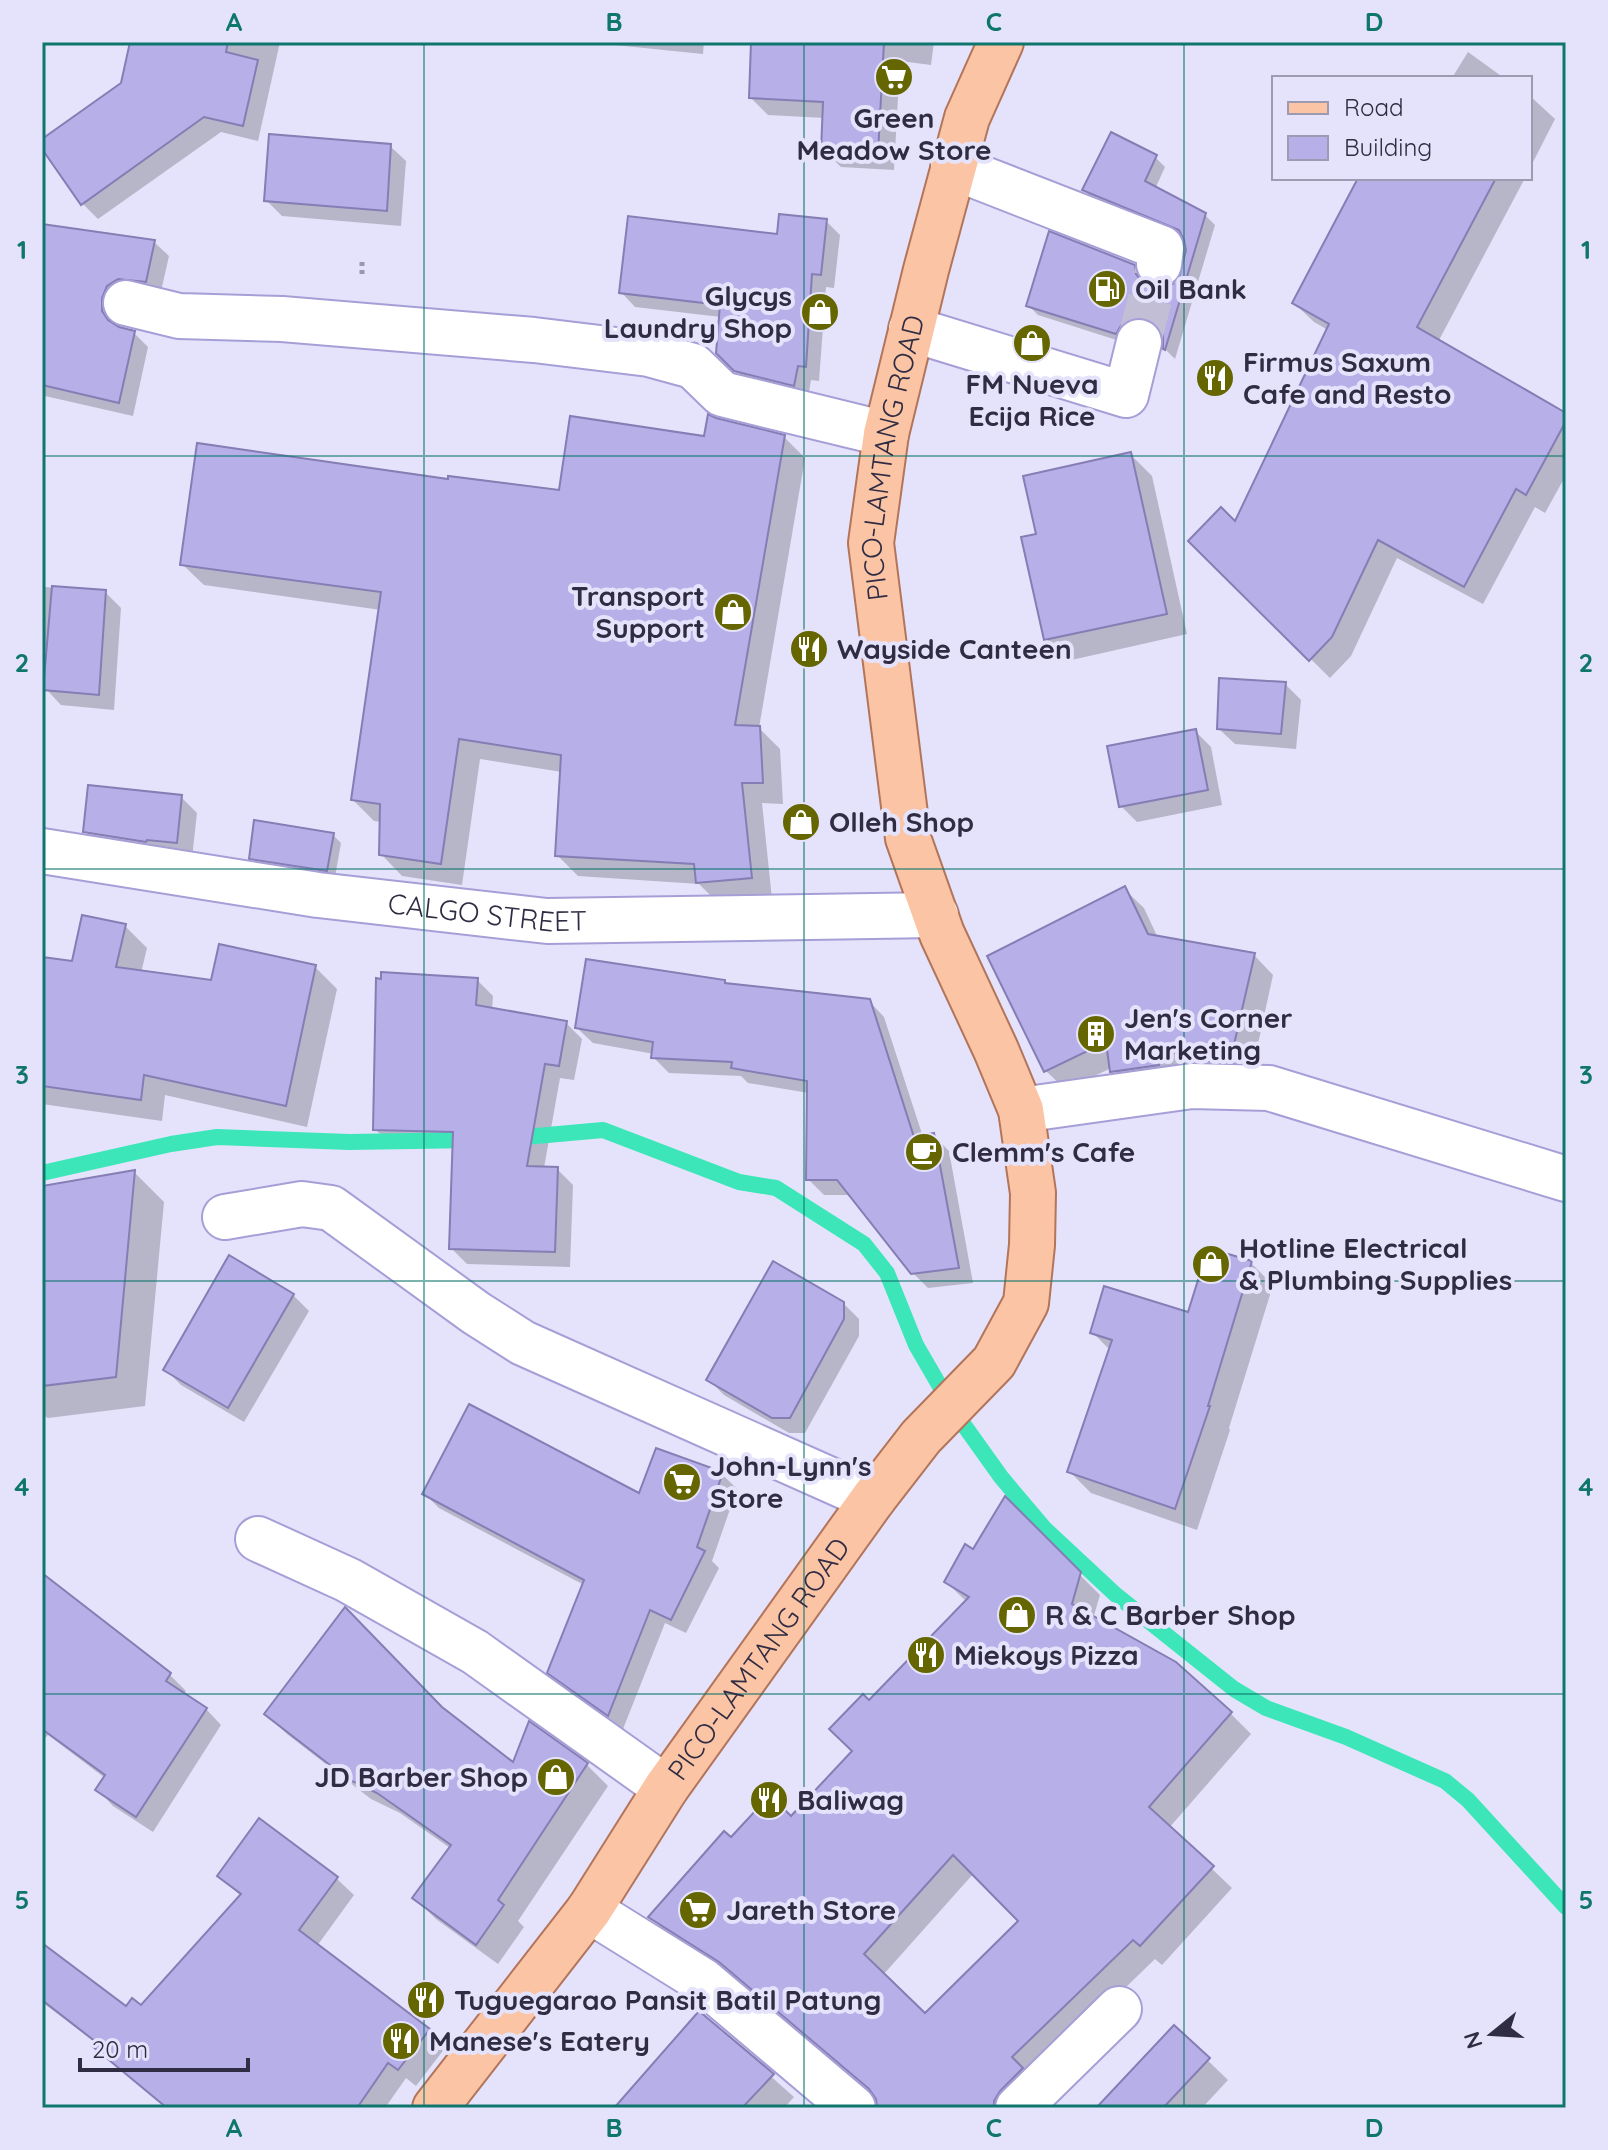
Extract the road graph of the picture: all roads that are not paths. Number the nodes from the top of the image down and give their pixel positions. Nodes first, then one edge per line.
1 (1001, 42) edge
2 (953, 167) junction
3 (1159, 264) dead end
4 (126, 303) dead end
5 (911, 329) junction
6 (1139, 342) tunnel mouth
7 (886, 434) junction
8 (42, 851) edge
9 (936, 915) junction
10 (1021, 1110) junction
11 (1566, 1179) edge
12 (225, 1217) dead end
13 (873, 1499) junction
14 (258, 1539) dead end
15 (666, 1788) junction
16 (589, 1910) junction
17 (1119, 2009) dead end
18 (435, 2108) edge
19 (853, 2108) edge
20 (1018, 2108) edge

1 - 2 main road, PICO-LAMTANG ROAD
2 - 3 street
2 - 5 main road, PICO-LAMTANG ROAD
4 - 7 street
5 - 6 street
5 - 7 main road, PICO-LAMTANG ROAD
7 - 9 main road, PICO-LAMTANG ROAD
8 - 9 street, CALGO STREET
9 - 10 main road, PICO-LAMTANG ROAD
10 - 11 street
10 - 13 main road, PICO-LAMTANG ROAD
12 - 13 street
13 - 15 main road, PICO-LAMTANG ROAD
14 - 15 street
15 - 16 main road, PICO-LAMTANG ROAD
16 - 18 main road, PICO-LAMTANG ROAD
16 - 19 street
17 - 20 street

